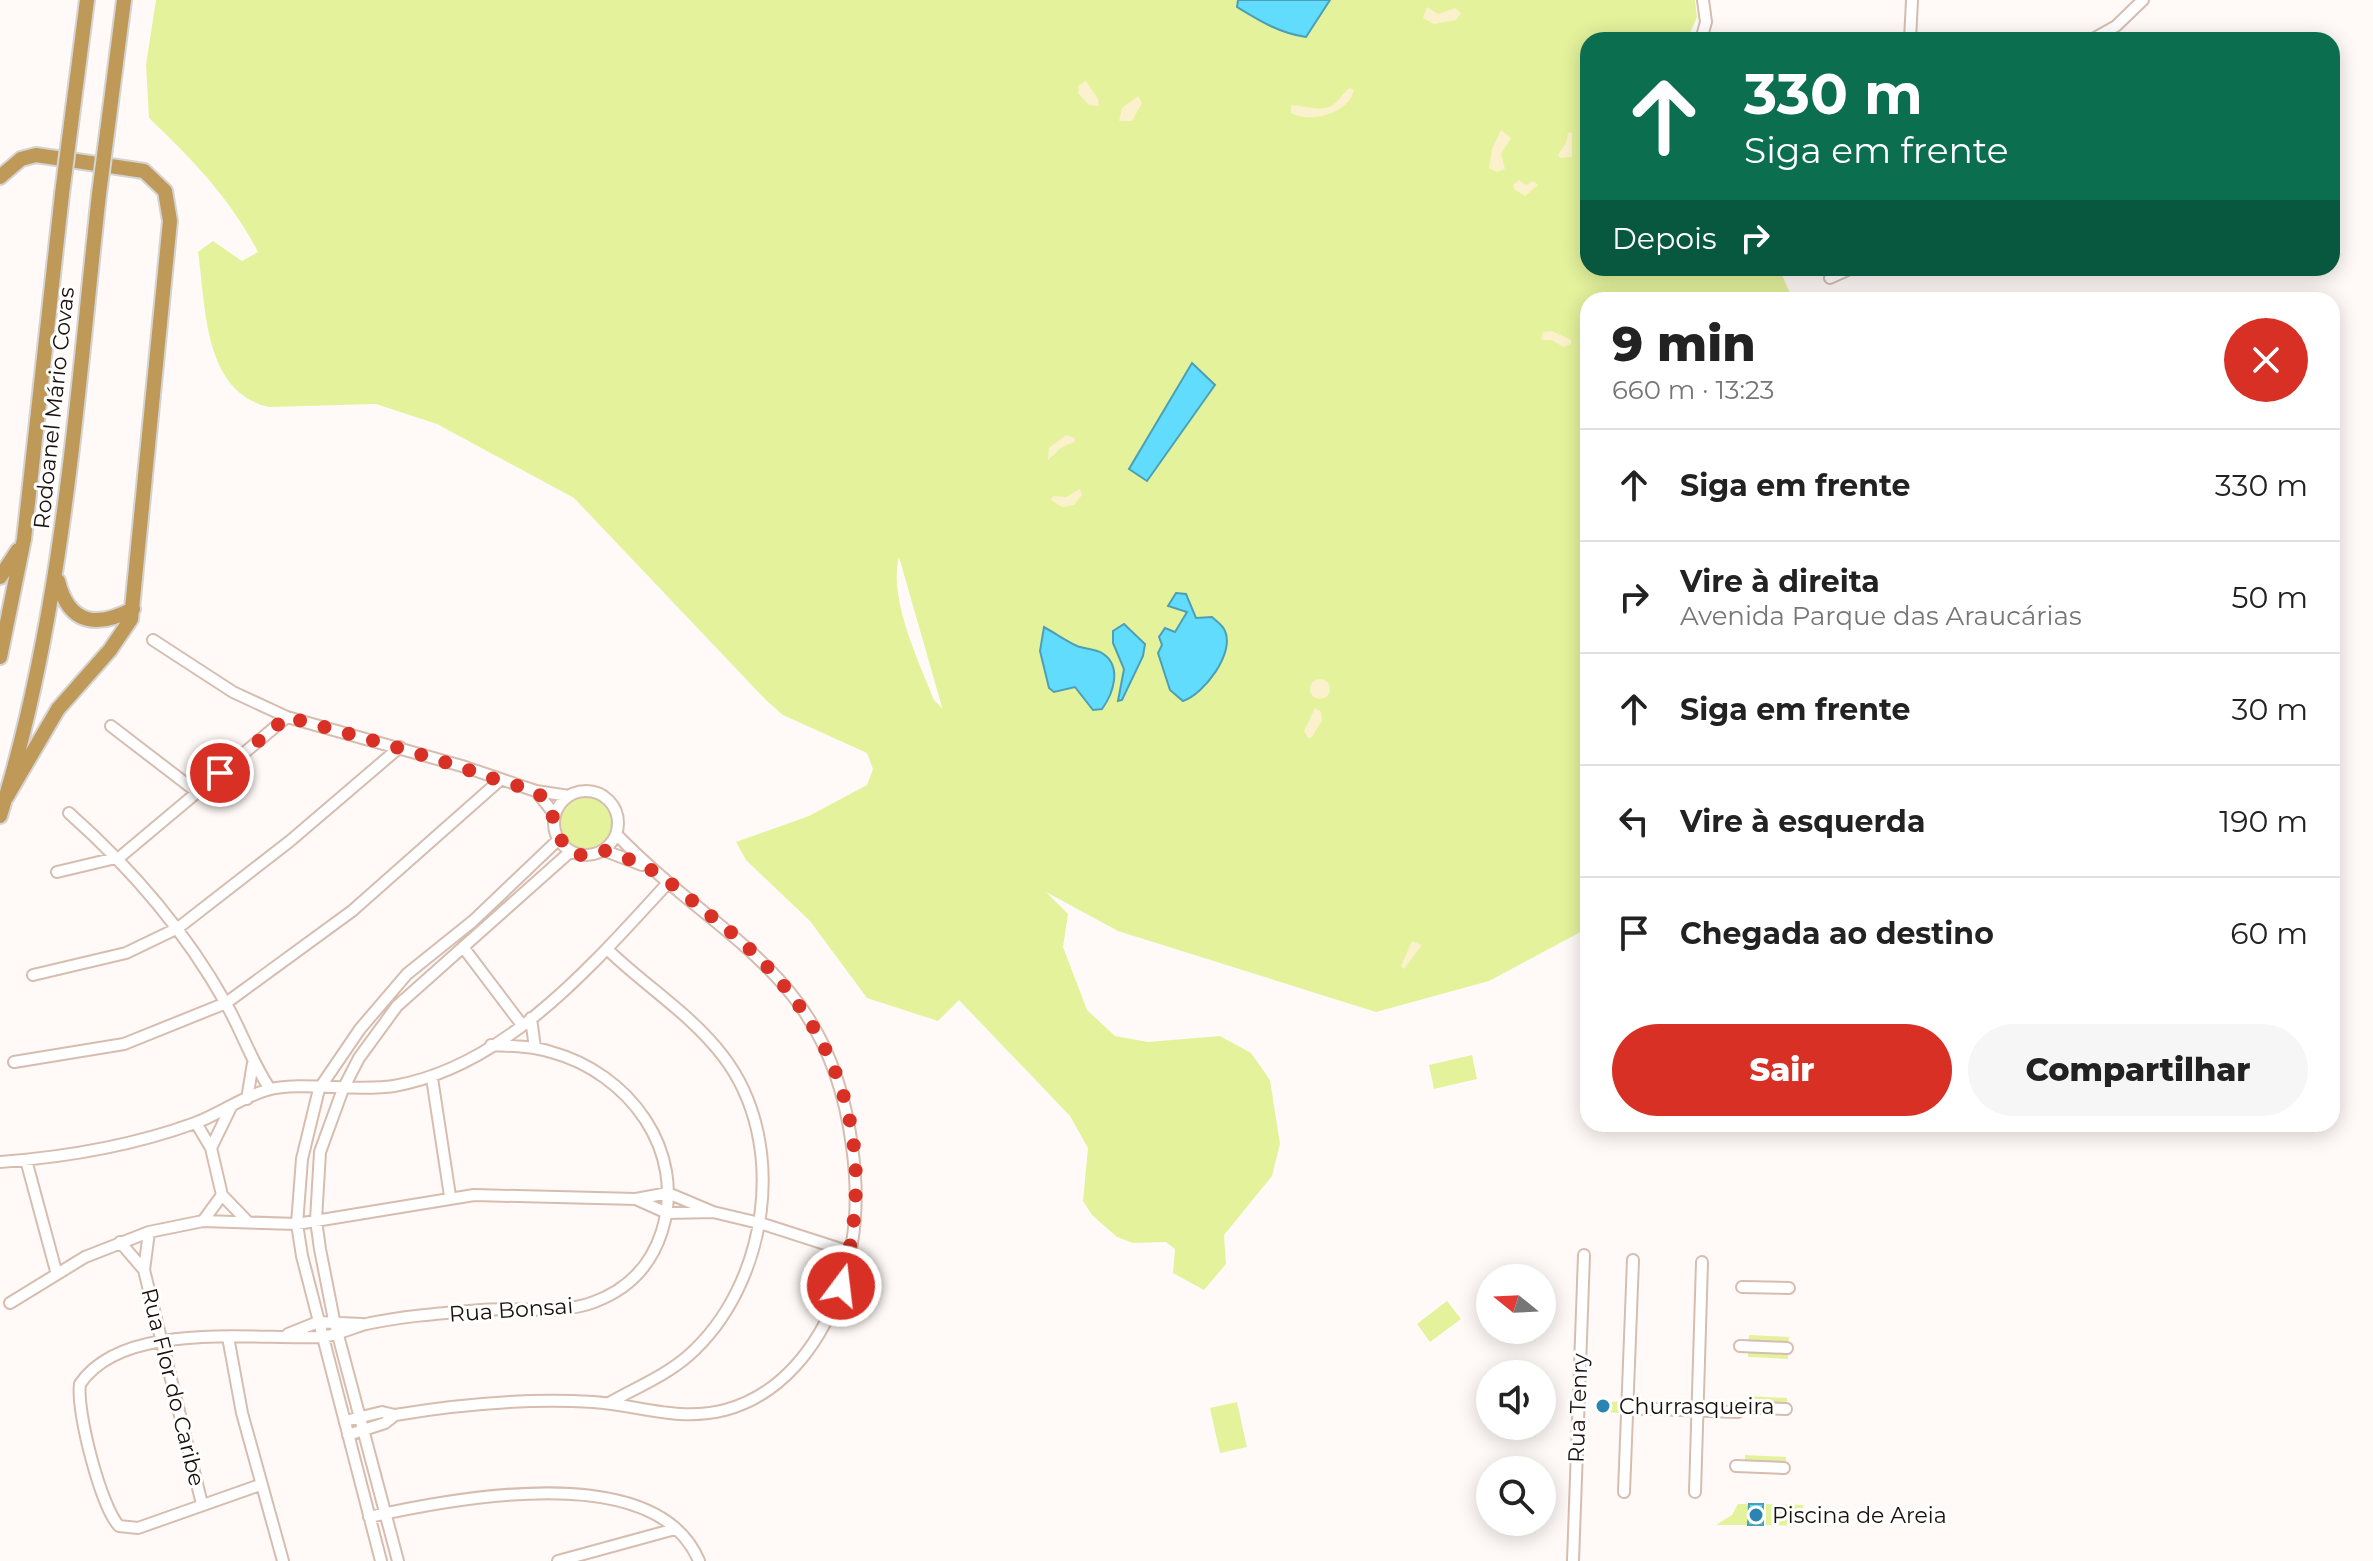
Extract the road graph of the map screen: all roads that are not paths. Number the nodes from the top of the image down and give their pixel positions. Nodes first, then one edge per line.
1 (87, 0) edge
2 (124, 0) edge
3 (1703, 0) edge
4 (1912, 0) edge
5 (2143, 0) edge
6 (1703, 32) edge
7 (1910, 32) edge
8 (2105, 32) edge
9 (0, 177) edge
10 (1834, 276) edge
11 (1830, 278) dead end
12 (24, 539) junction
13 (0, 577) edge
14 (57, 577) junction
15 (133, 609) junction
16 (153, 640) dead end
17 (0, 657) edge
18 (287, 717) junction
19 (111, 726) dead end
20 (400, 747) junction
21 (499, 781) junction
22 (536, 791) junction
23 (197, 792) junction
24 (569, 796) junction
25 (6, 798) junction
26 (69, 813) dead end
27 (555, 815) junction
28 (0, 816) edge
29 (616, 834) junction
30 (559, 839) junction
31 (603, 850) junction
32 (571, 851) junction
33 (120, 857) junction
34 (648, 867) junction
35 (57, 872) dead end
36 (667, 884) junction
37 (178, 928) junction
38 (463, 947) junction
39 (607, 949) junction
40 (33, 975) dead end
41 (226, 1003) junction
42 (527, 1022) junction
43 (491, 1045) junction
44 (535, 1048) junction
45 (14, 1062) dead end
46 (253, 1063) junction
47 (432, 1078) junction
48 (270, 1089) junction
49 (319, 1089) junction
50 (343, 1089) junction
51 (247, 1099) junction
52 (231, 1107) junction
53 (196, 1123) junction
54 (211, 1148) junction
55 (26, 1160) junction
56 (0, 1162) edge
57 (668, 1193) junction
58 (222, 1195) junction
59 (450, 1196) junction
60 (636, 1199) junction
61 (713, 1212) junction
62 (667, 1213) junction
63 (316, 1220) junction
64 (203, 1221) junction
65 (248, 1222) junction
66 (297, 1224) junction
67 (760, 1224) junction
68 (149, 1232) junction
69 (120, 1242) junction
70 (850, 1252) junction
71 (1584, 1255) dead end
72 (1633, 1260) dead end
73 (1702, 1262) dead end
74 (144, 1270) junction
75 (56, 1271) junction
76 (1742, 1287) dead end
77 (1789, 1288) dead end
78 (10, 1303) dead end
79 (334, 1320) junction
80 (318, 1322) junction
81 (365, 1324) junction
82 (338, 1334) junction
83 (283, 1336) junction
84 (228, 1337) junction
85 (322, 1337) junction
86 (163, 1340) junction
87 (1740, 1346) dead end
88 (1787, 1348) dead end
89 (609, 1403) junction
90 (1627, 1408) junction
91 (1786, 1409) dead end
92 (1697, 1410) junction
93 (395, 1415) junction
94 (359, 1418) junction
95 (345, 1421) junction
96 (363, 1431) junction
97 (348, 1435) junction
98 (1736, 1466) dead end
99 (1784, 1468) dead end
100 (260, 1485) junction
101 (1624, 1492) dead end
102 (1695, 1492) dead end
103 (202, 1504) junction
104 (385, 1513) junction
105 (369, 1517) junction
106 (675, 1529) junction
107 (597, 1555) edge
108 (283, 1561) edge
109 (381, 1561) edge
110 (398, 1561) edge
111 (558, 1561) edge
112 (699, 1561) edge
113 (1573, 1561) edge

1 - 12 highway, Rodoanel Mário Covas, bridge
2 - 14 highway, Rodoanel Mário Covas, bridge
3 - 6 street
4 - 7 street
5 - 8 street
9 - 15 highway
10 - 11 street
12 - 13 highway
12 - 17 highway, Rodoanel Mário Covas
14 - 15 highway
14 - 25 highway, Rodoanel Mário Covas
15 - 25 highway
16 - 18 street
18 - 20 street
18 - 23 street
19 - 23 street
20 - 21 street
20 - 37 street
21 - 22 street
21 - 41 street
22 - 24 street
22 - 27 street
23 - 33 street
24 - 27 street
24 - 29 street
25 - 28 highway, Rodoanel Mário Covas
26 - 33 street
27 - 30 street
29 - 31 street
29 - 34 street
30 - 32 street
30 - 49 street
31 - 32 street
31 - 34 street
32 - 38 street
33 - 35 street
33 - 37 street
34 - 36 street
36 - 39 street
36 - 70 street
37 - 40 street
37 - 41 street
38 - 42 street
38 - 50 street
39 - 42 street
39 - 67 street
41 - 45 street
41 - 46 street
42 - 43 street
42 - 44 street
43 - 44 street, Rua Bonsai
43 - 47 street
44 - 57 street, Rua Bonsai
46 - 48 street
46 - 51 street
47 - 50 street
47 - 59 street
48 - 49 street
48 - 51 street
49 - 50 street
49 - 66 street
50 - 63 street
51 - 52 street
52 - 53 street
52 - 54 street
53 - 54 street
53 - 55 street
54 - 58 street
55 - 56 street
55 - 75 street
57 - 60 street
57 - 61 street
57 - 62 street, Rua Bonsai
58 - 64 street
58 - 65 street
59 - 60 street
59 - 63 street
60 - 62 street
61 - 62 street
61 - 67 street
62 - 81 street, Rua Bonsai
63 - 66 street
63 - 79 street
64 - 65 street
64 - 68 street
65 - 66 street
66 - 80 street
67 - 70 street
67 - 89 street
68 - 69 street
68 - 74 street
69 - 74 street
69 - 75 street
70 - 89 street
71 - 113 street, Rua Tenry
72 - 90 street
73 - 92 street
74 - 86 street, Rua Flor do Caribe
75 - 78 street
76 - 77 street
79 - 80 street
79 - 81 street
79 - 82 street
80 - 83 street
80 - 85 street
81 - 82 street
82 - 85 street
82 - 94 street
83 - 84 street
83 - 85 street
84 - 86 street
84 - 100 street
85 - 95 street
86 - 103 street, Rua Flor do Caribe
86 - 103 street
87 - 88 street
89 - 93 street
90 - 92 street
90 - 101 street
91 - 92 street
92 - 102 street
93 - 94 street
93 - 96 street
94 - 95 street
94 - 96 street
95 - 97 street
96 - 97 street
96 - 104 street
97 - 105 street
98 - 99 street
100 - 103 street
100 - 108 street
104 - 105 street
104 - 106 street
104 - 110 street
105 - 109 street
106 - 107 street
106 - 112 street
107 - 111 street

